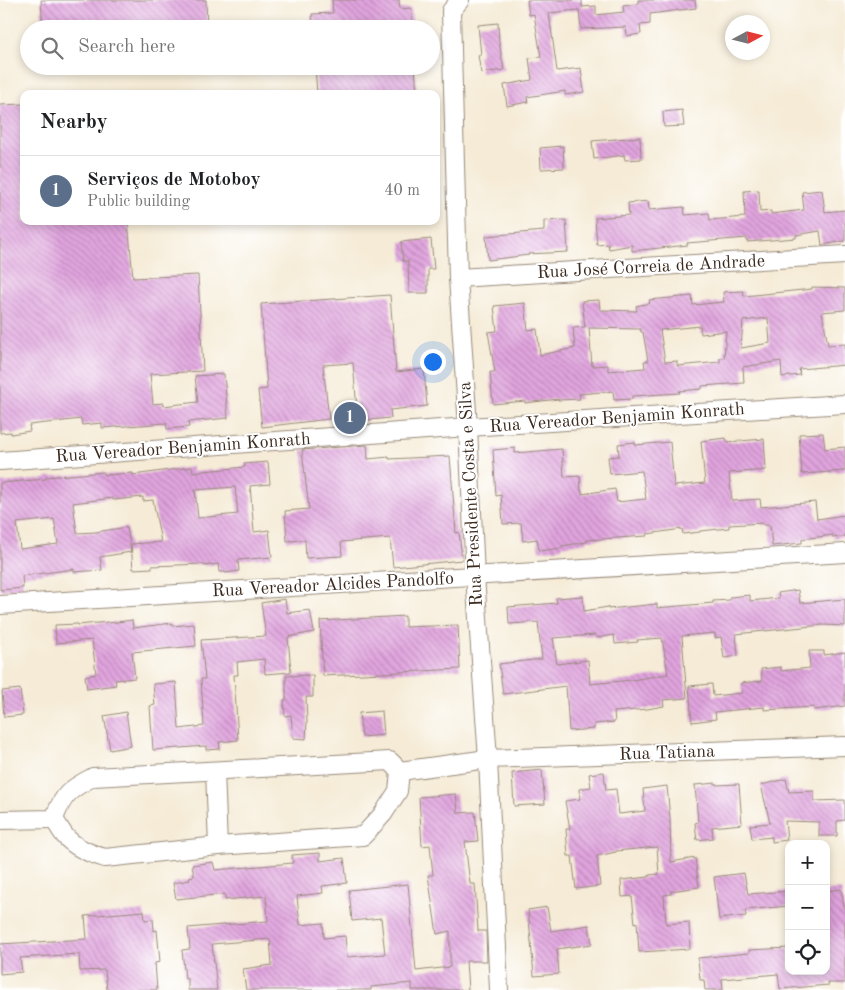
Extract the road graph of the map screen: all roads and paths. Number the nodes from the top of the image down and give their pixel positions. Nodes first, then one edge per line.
1 (460, 0) edge
2 (845, 255) edge
3 (458, 278) junction
4 (845, 404) edge
5 (468, 427) junction
6 (0, 461) edge
7 (845, 553) edge
8 (475, 576) junction
9 (0, 605) edge
10 (845, 746) edge
11 (488, 760) junction
12 (400, 770) junction
13 (215, 771) junction
14 (54, 819) junction
15 (0, 820) edge
16 (218, 846) junction
17 (499, 990) edge

1 - 3 street, Rua Presidente Costa e Silva
2 - 3 street, Rua José Correia de Andrade
3 - 5 street, Rua Presidente Costa e Silva
4 - 5 street, Rua Vereador Benjamin Konrath
5 - 6 street, Rua Vereador Benjamin Konrath
5 - 8 street, Rua Presidente Costa e Silva
7 - 8 street, Rua Vereador Alcides Pandolfo
8 - 9 street, Rua Vereador Alcides Pandolfo
8 - 11 street, Rua Presidente Costa e Silva
10 - 11 street, Rua Tatiana
11 - 12 street, Rua Tatiana
11 - 17 street, Rua Presidente Costa e Silva
12 - 13 street
12 - 16 street
13 - 14 street
13 - 16 street
14 - 15 street
14 - 16 street

